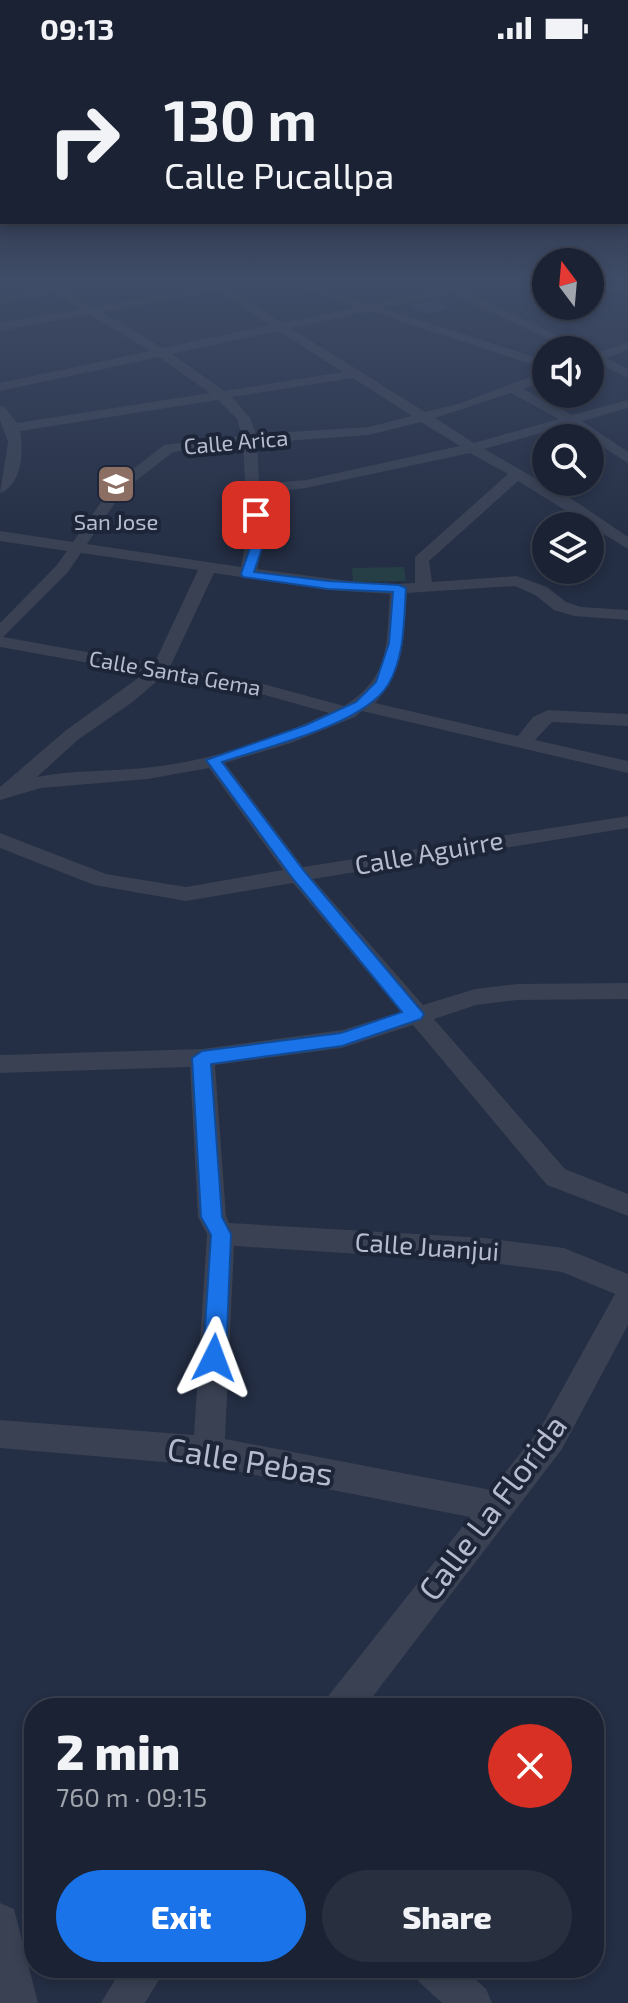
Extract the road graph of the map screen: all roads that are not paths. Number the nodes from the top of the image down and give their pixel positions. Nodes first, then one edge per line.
1 (84, 369) edge
2 (180, 369) edge
3 (348, 369) edge
4 (356, 374) junction
5 (532, 380) edge
6 (0, 387) edge
7 (510, 387) junction
8 (219, 395) junction
9 (628, 404) edge
10 (0, 410) edge
11 (424, 418) junction
12 (574, 422) junction
13 (12, 428) junction
14 (251, 439) junction
15 (472, 448) junction
16 (628, 459) edge
17 (6, 463) edge
18 (518, 473) junction
19 (0, 489) edge
20 (253, 489) junction
21 (0, 536) edge
22 (628, 544) edge
23 (77, 547) junction
24 (207, 569) junction
25 (247, 574) junction
26 (424, 586) junction
27 (399, 588) junction
28 (628, 615) edge
29 (0, 633) edge
30 (0, 642) edge
31 (159, 670) junction
32 (354, 709) junction
33 (628, 720) edge
34 (523, 742) junction
35 (213, 760) junction
36 (628, 767) edge
37 (6, 791) edge
38 (628, 822) edge
39 (0, 840) edge
40 (298, 875) junction
41 (628, 991) edge
42 (415, 1014) junction
43 (202, 1058) junction
44 (0, 1064) edge
45 (628, 1205) edge
46 (221, 1234) junction
47 (628, 1287) edge
48 (628, 1297) edge
49 (0, 1434) edge
50 (209, 1451) junction
51 (497, 1507) junction
52 (350, 1698) edge
53 (0, 1923) edge
54 (139, 1978) edge
55 (444, 1978) edge
56 (18, 2003) edge
57 (121, 2003) edge
58 (472, 2003) edge

1 - 6 street
2 - 8 street
3 - 4 street
4 - 8 street
4 - 11 street
5 - 7 street, Calle Arica
7 - 11 street, Calle Arica
7 - 12 street
8 - 13 street
8 - 14 street
9 - 12 street
10 - 13 street
11 - 14 street, Calle Arica
11 - 15 street
12 - 15 street
12 - 16 street
13 - 17 street
14 - 20 street
14 - 23 street, Calle Arica
15 - 18 street
15 - 20 street
17 - 19 street
18 - 22 street
18 - 26 street
20 - 25 street
21 - 23 street
23 - 24 street
23 - 29 street, Calle Arica
24 - 25 street
24 - 31 street
25 - 27 street
26 - 27 street
26 - 28 street
27 - 32 street
30 - 31 street, Calle Santa Gema
31 - 32 street, Calle Santa Gema
31 - 37 street
32 - 34 street, Calle Santa Gema
32 - 35 street
33 - 34 street
34 - 36 street, Calle Santa Gema
35 - 37 street
35 - 40 street
38 - 40 street, Calle Aguirre
39 - 40 street, Calle Aguirre
40 - 42 street
41 - 42 street
42 - 43 street
42 - 45 street
43 - 44 street
43 - 46 street
46 - 47 street, Calle Juanjui
46 - 50 street
48 - 51 street, Calle La Florida
49 - 50 street, Calle Pebas
50 - 51 street, Calle Pebas
51 - 52 street, Calle La Florida
53 - 56 street
54 - 57 street
55 - 58 street

